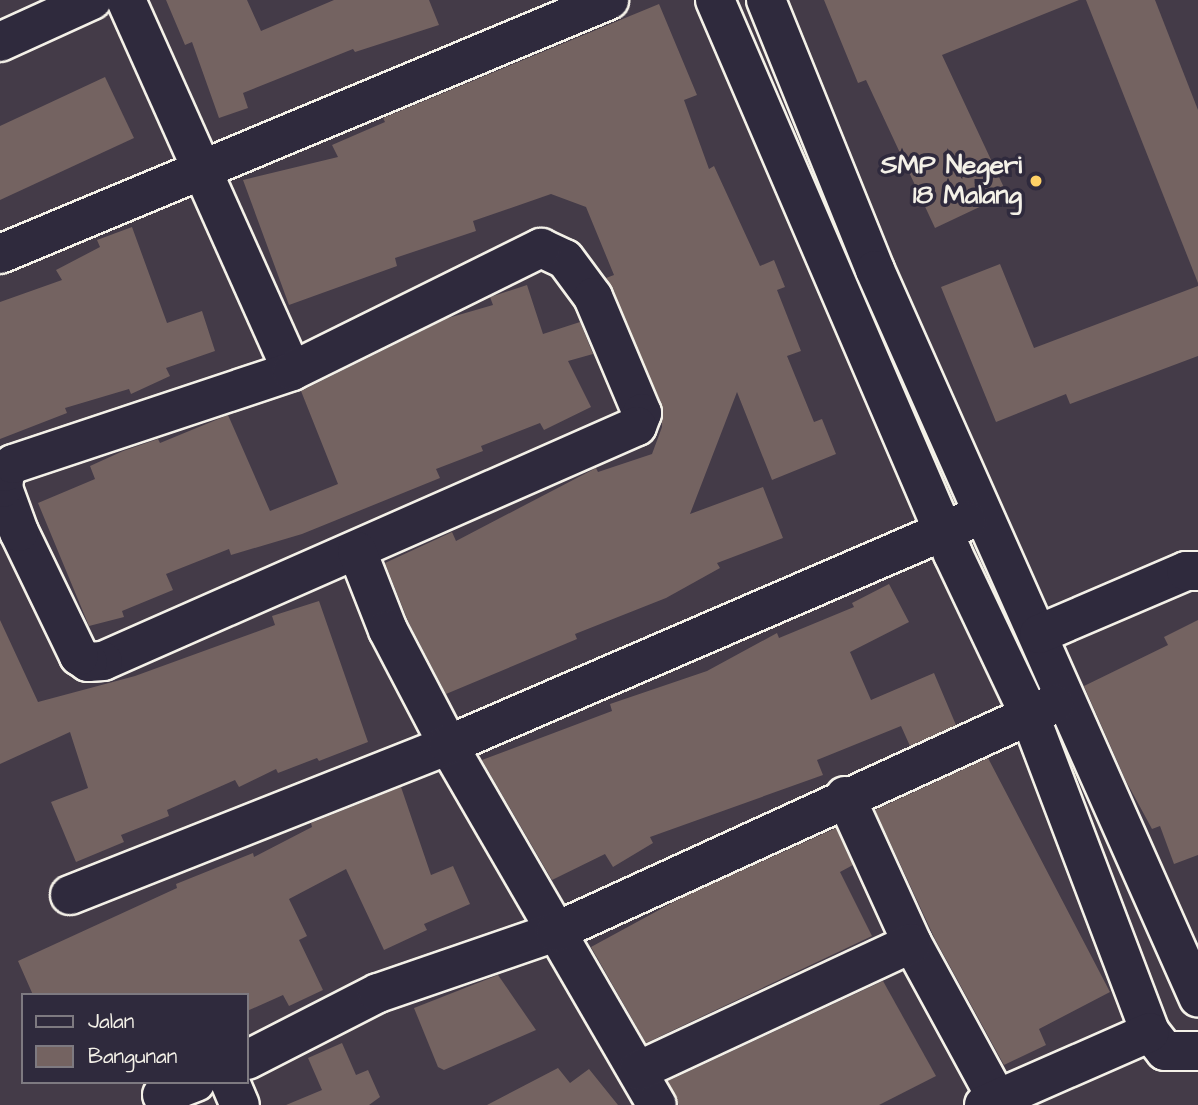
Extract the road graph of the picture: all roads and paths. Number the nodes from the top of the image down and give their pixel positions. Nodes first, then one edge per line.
1 (92, 0) edge
2 (126, 0) edge
3 (609, 0) edge
4 (715, 0) edge
5 (766, 0) edge
6 (0, 42) edge
7 (204, 170) junction
8 (0, 254) edge
9 (292, 371) junction
10 (982, 514) junction
11 (945, 530) junction
12 (357, 551) junction
13 (1198, 571) edge
14 (1039, 634) junction
15 (1066, 697) junction
16 (1030, 716) junction
17 (448, 745) junction
18 (1103, 786) junction
19 (845, 796) junction
20 (1064, 803) junction
21 (70, 895) dead end
22 (555, 932) junction
23 (912, 943) junction
24 (1198, 997) edge
25 (1150, 1032) junction
26 (1198, 1051) edge
27 (248, 1059) edge
28 (638, 1071) junction
29 (231, 1084) edge
30 (990, 1102) edge
31 (240, 1105) edge
32 (657, 1105) edge

1 - 6 street
2 - 7 street
3 - 7 street
4 - 11 street
5 - 10 street
7 - 8 street
7 - 9 street
9 - 12 street
9 - 12 street
10 - 11 street
10 - 14 street
11 - 16 street
11 - 17 street
12 - 17 street
13 - 14 street
14 - 15 street
15 - 16 street
15 - 18 street
16 - 19 street
16 - 20 street
17 - 21 street
17 - 22 street
18 - 20 street
18 - 24 street
19 - 22 street
19 - 23 street
20 - 25 street
22 - 27 street
22 - 28 street
23 - 28 street
23 - 30 street
25 - 26 street
25 - 30 street
28 - 32 street
29 - 31 street

